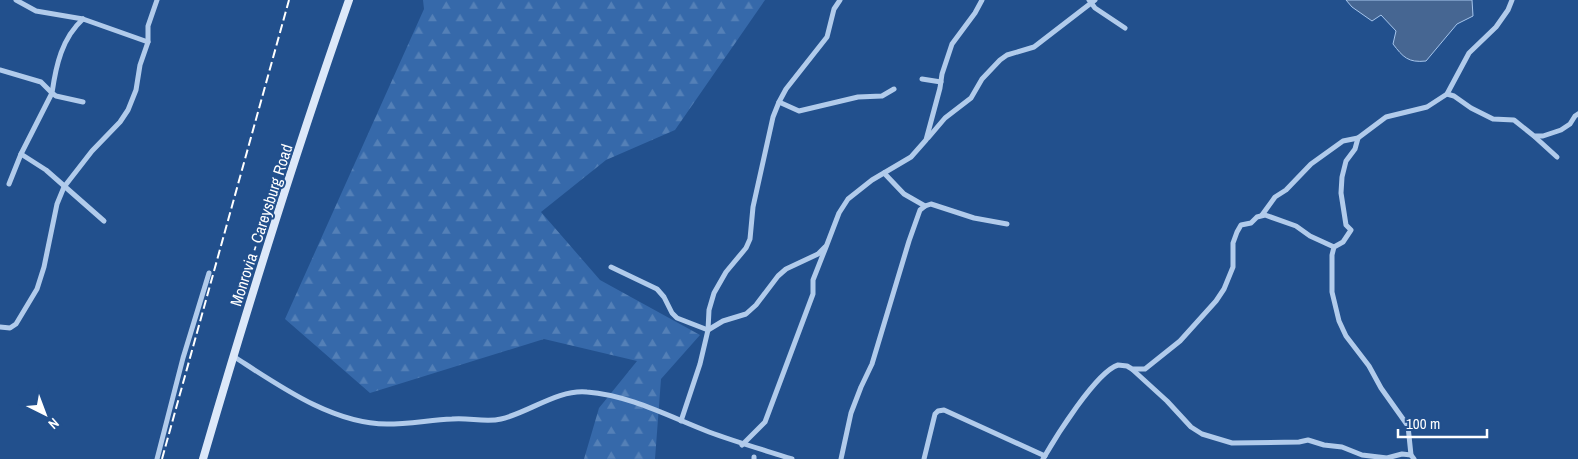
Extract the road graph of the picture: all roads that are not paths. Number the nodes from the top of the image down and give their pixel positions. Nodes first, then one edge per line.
1 (16, 0) edge
2 (157, 0) edge
3 (349, 0) edge
4 (840, 0) edge
5 (982, 0) edge
6 (1512, 0) edge
7 (1092, 1) edge
8 (83, 19) junction
9 (1125, 28) dead end
10 (148, 42) junction
11 (0, 70) edge
12 (922, 79) dead end
13 (941, 82) junction
14 (894, 89) dead end
15 (52, 93) junction
16 (1447, 94) junction
17 (83, 102) dead end
18 (779, 102) junction
19 (1578, 114) edge
20 (1534, 136) junction
21 (1358, 138) junction
22 (926, 140) junction
23 (21, 154) junction
24 (1557, 157) dead end
25 (884, 173) junction
26 (9, 184) dead end
27 (64, 187) junction
28 (925, 206) junction
29 (1262, 215) junction
30 (104, 221) dead end
31 (1007, 224) dead end
32 (1334, 247) junction
33 (820, 254) junction
34 (611, 267) dead end
35 (209, 273) dead end
36 (0, 327) edge
37 (708, 330) junction
38 (233, 356) junction
39 (1132, 369) junction
40 (681, 421) junction
41 (742, 445) junction
42 (783, 457) edge
43 (1413, 457) edge
44 (1044, 458) edge
45 (157, 459) edge
46 (203, 459) edge
47 (792, 459) edge
48 (841, 459) edge
49 (924, 459) edge

1 - 8 street
2 - 10 street
3 - 38 main road, Monrovia - Careysburg Road
4 - 18 street
5 - 13 street
6 - 16 street
7 - 9 street
7 - 22 street
8 - 10 street
8 - 15 street
10 - 27 street
11 - 15 street
12 - 13 street
13 - 22 street
14 - 18 street
15 - 17 street
15 - 23 street
16 - 20 street
16 - 21 street
18 - 37 street
19 - 20 street
20 - 24 street
21 - 29 street
21 - 32 street
22 - 25 street
23 - 26 street
23 - 27 street
25 - 28 street
25 - 33 street
27 - 30 street
27 - 36 street
28 - 31 street
28 - 48 street
29 - 32 street
29 - 39 street
32 - 43 street
33 - 37 street
33 - 41 street
34 - 37 street
35 - 45 street
37 - 40 street
38 - 40 street
38 - 46 main road, Monrovia - Careysburg Road
39 - 43 street
39 - 44 street
40 - 41 street
41 - 42 street
42 - 47 street
44 - 49 street

